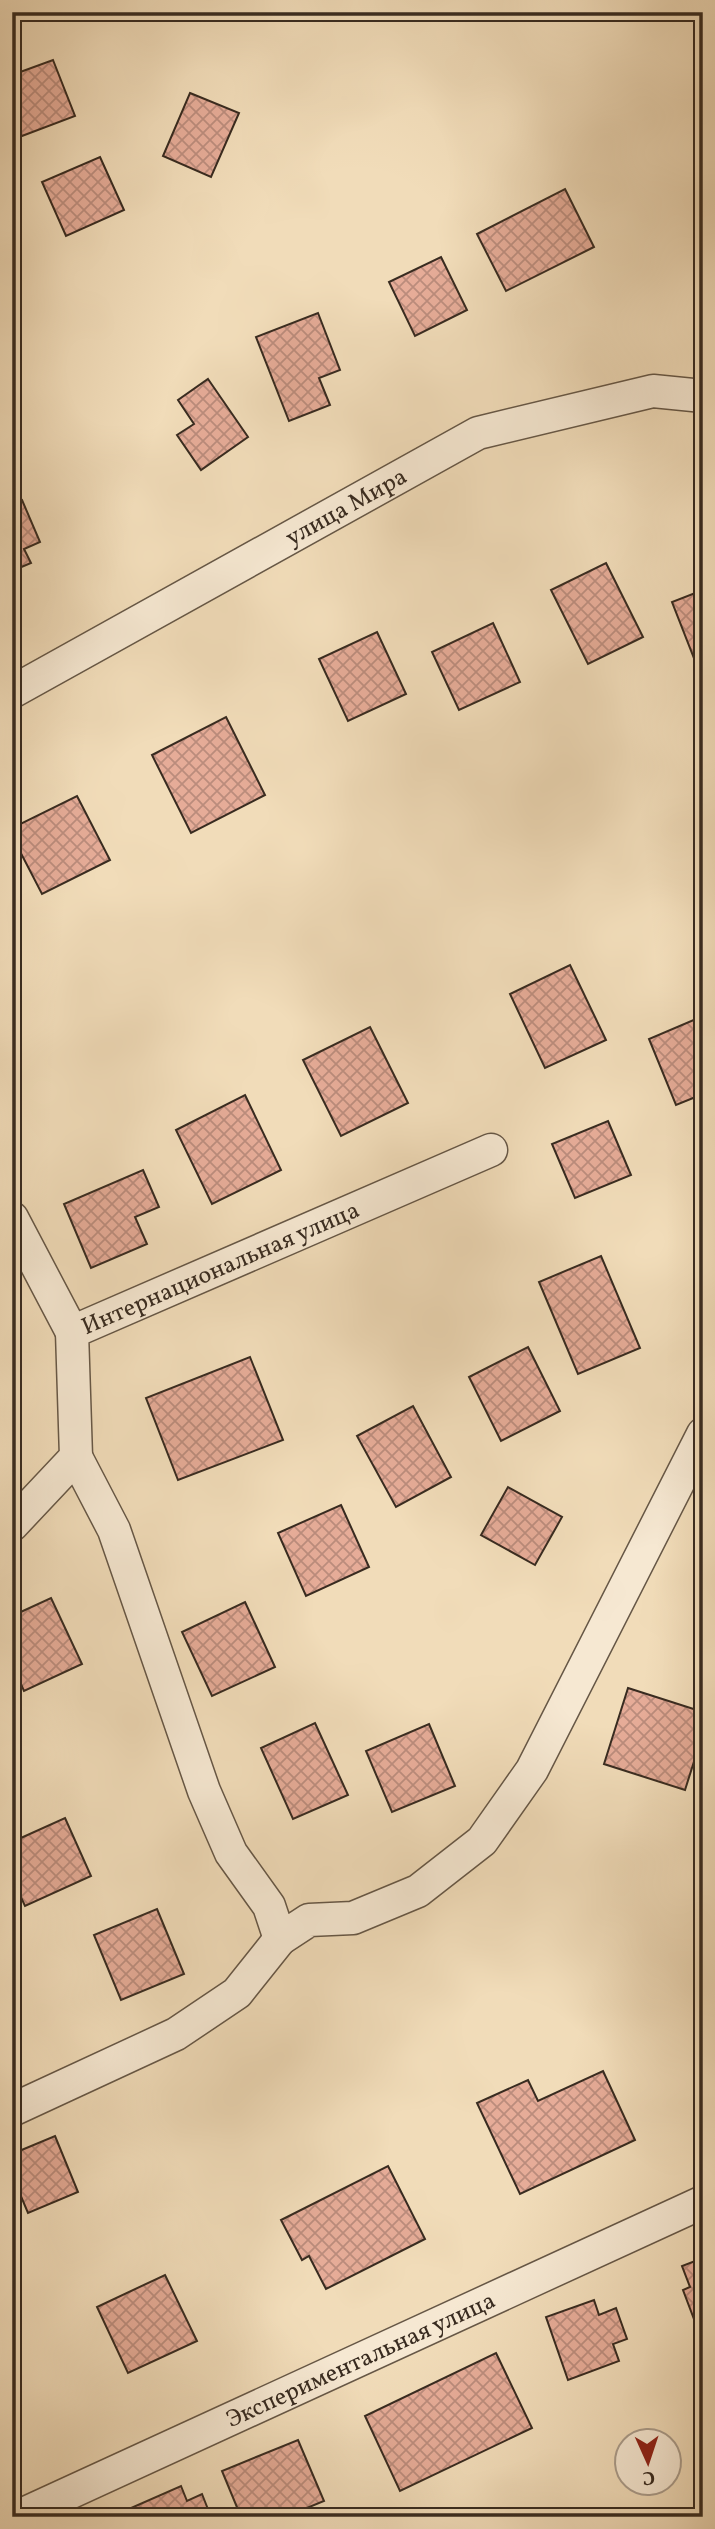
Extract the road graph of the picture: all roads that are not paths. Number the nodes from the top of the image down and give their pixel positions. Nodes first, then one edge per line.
1 (703, 396) edge
2 (12, 692) edge
3 (491, 1150) dead end
4 (12, 1218) edge
5 (72, 1332) junction
6 (703, 1434) edge
7 (76, 1457) junction
8 (12, 1525) edge
9 (280, 1939) junction
10 (12, 2110) edge
11 (703, 2202) edge
12 (17, 2517) edge

1 - 2 street, улица Мира
3 - 5 street, Интернациональная улица
4 - 5 street
5 - 7 street, Интернациональная улица
6 - 9 street
7 - 8 street
7 - 9 street
9 - 10 street
11 - 12 street, Экспериментальная улица

